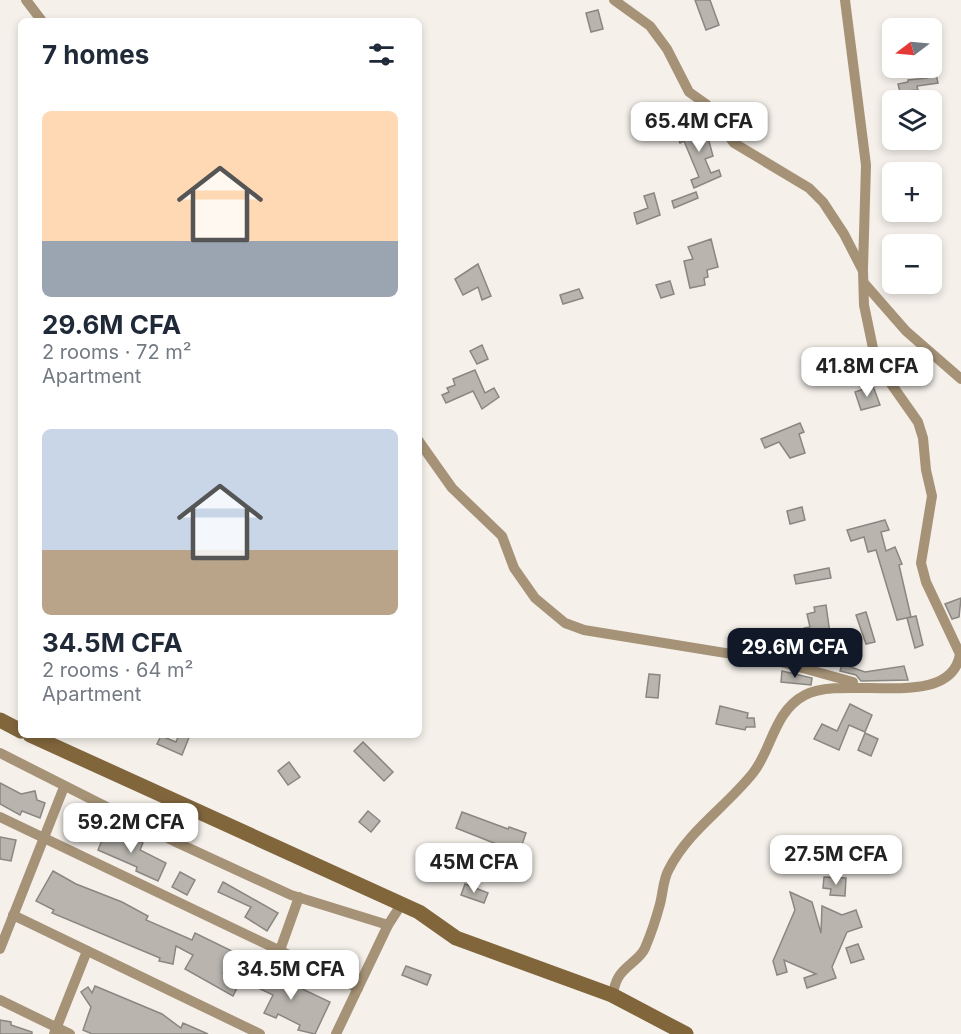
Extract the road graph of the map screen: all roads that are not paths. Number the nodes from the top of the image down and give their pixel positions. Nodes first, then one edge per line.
1 (26, 0) edge
2 (614, 0) edge
3 (845, 0) edge
4 (40, 18) edge
5 (863, 271) junction
6 (864, 283) junction
7 (961, 379) edge
8 (422, 446) edge
9 (868, 687) junction
10 (0, 720) edge
11 (18, 729) edge
12 (37, 738) edge
13 (0, 753) edge
14 (64, 786) junction
15 (0, 818) edge
16 (44, 838) junction
17 (299, 897) junction
18 (400, 905) junction
19 (14, 915) junction
20 (388, 925) junction
21 (0, 950) edge
22 (280, 950) junction
23 (87, 951) junction
24 (358, 988) junction
25 (612, 995) junction
26 (0, 1000) edge
27 (55, 1031) edge
28 (70, 1034) edge
29 (260, 1034) edge
30 (336, 1034) edge
31 (686, 1034) edge

1 - 4 street
2 - 5 street
3 - 5 street
5 - 6 street
6 - 7 street
6 - 9 street
8 - 9 street
9 - 25 street
10 - 11 main road
12 - 18 main road
13 - 14 street
14 - 16 street
14 - 17 street
15 - 16 street
16 - 19 street
16 - 22 street
17 - 20 street
17 - 22 street
18 - 20 street
18 - 25 main road
19 - 21 street
19 - 23 street
20 - 24 street
22 - 24 street
23 - 27 street
23 - 29 street
24 - 30 street
25 - 31 main road
26 - 27 street
27 - 28 street

